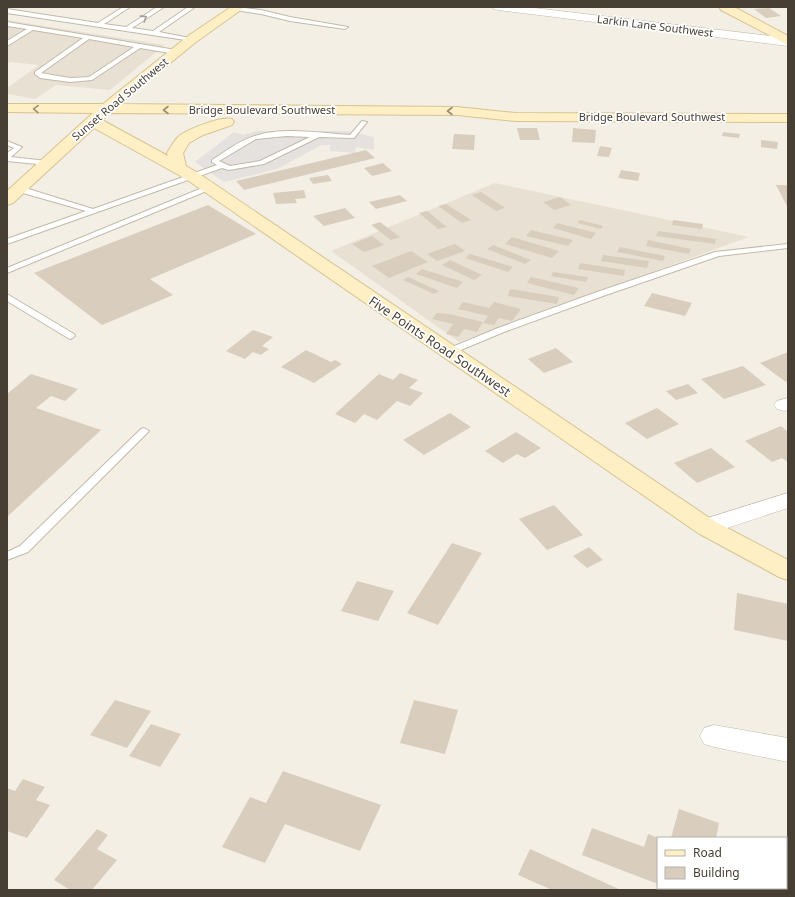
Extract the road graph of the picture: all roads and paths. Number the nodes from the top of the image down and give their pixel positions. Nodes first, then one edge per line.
1 (127, 7) edge
2 (160, 7) edge
3 (192, 7) edge
4 (498, 7) edge
5 (725, 7) edge
6 (238, 8) edge
7 (7, 11) edge
8 (7, 24) edge
9 (99, 25) junction
10 (345, 27) dead end
11 (32, 28) junction
12 (127, 29) junction
13 (154, 33) junction
14 (88, 37) junction
15 (192, 39) junction
16 (788, 41) edge
17 (7, 44) edge
18 (139, 46) junction
19 (176, 52) junction
20 (7, 108) edge
21 (99, 115) junction
22 (516, 117) junction
23 (788, 118) edge
24 (7, 120) edge
25 (228, 122) junction
26 (364, 122) junction
27 (316, 136) junction
28 (7, 143) edge
29 (7, 158) edge
30 (47, 163) junction
31 (222, 165) junction
32 (185, 171) junction
33 (210, 188) junction
34 (19, 189) junction
35 (7, 200) edge
36 (93, 211) junction
37 (7, 242) edge
38 (788, 246) edge
39 (7, 270) edge
40 (7, 297) edge
41 (71, 336) dead end
42 (448, 352) junction
43 (144, 431) dead end
44 (788, 500) edge
45 (706, 527) junction
46 (7, 556) edge
47 (788, 571) edge
48 (714, 736) dead end
49 (788, 750) edge

1 - 9 lane
12 -> 2 lane
3 - 13 lane
4 - 16 street, Larkin Lane Southwest
5 - 16 main road
6 - 10 lane
6 - 15 main road, Sunset Road Southwest
7 - 9 lane
8 - 11 lane
9 - 12 lane
11 - 14 lane
11 - 17 lane
12 - 13 lane
13 - 15 lane
14 - 18 lane
14 - 18 lane
15 - 19 main road, Sunset Road Southwest
18 - 19 lane
19 - 21 main road, Sunset Road Southwest
21 -> 20 main road, Bridge Boulevard Southwest
22 -> 21 main road, Bridge Boulevard Southwest
21 - 24 main road, Bridge Boulevard Southwest
21 - 25 main road, Bridge Boulevard Southwest
21 - 30 main road, Sunset Road Southwest
21 - 32 main road, Five Points Road Southwest
22 - 23 main road, Bridge Boulevard Southwest
22 - 26 main road, Bridge Boulevard Southwest
25 - 26 main road, Bridge Boulevard Southwest
25 - 32 main road
26 - 27 lane
27 - 31 lane
27 - 31 lane
28 - 29 lane
29 - 30 lane
30 - 34 main road, Sunset Road Southwest
31 - 32 lane
32 - 33 main road, Five Points Road Southwest
32 - 36 lane
33 - 39 lane
33 - 42 main road, Five Points Road Southwest
34 - 35 main road, Sunset Road Southwest
34 - 36 lane
36 - 37 lane
38 - 42 lane
40 - 41 lane
42 - 45 main road, Five Points Road Southwest
43 - 46 lane
44 - 45 street
45 - 47 main road, Five Points Road Southwest
48 - 49 street

